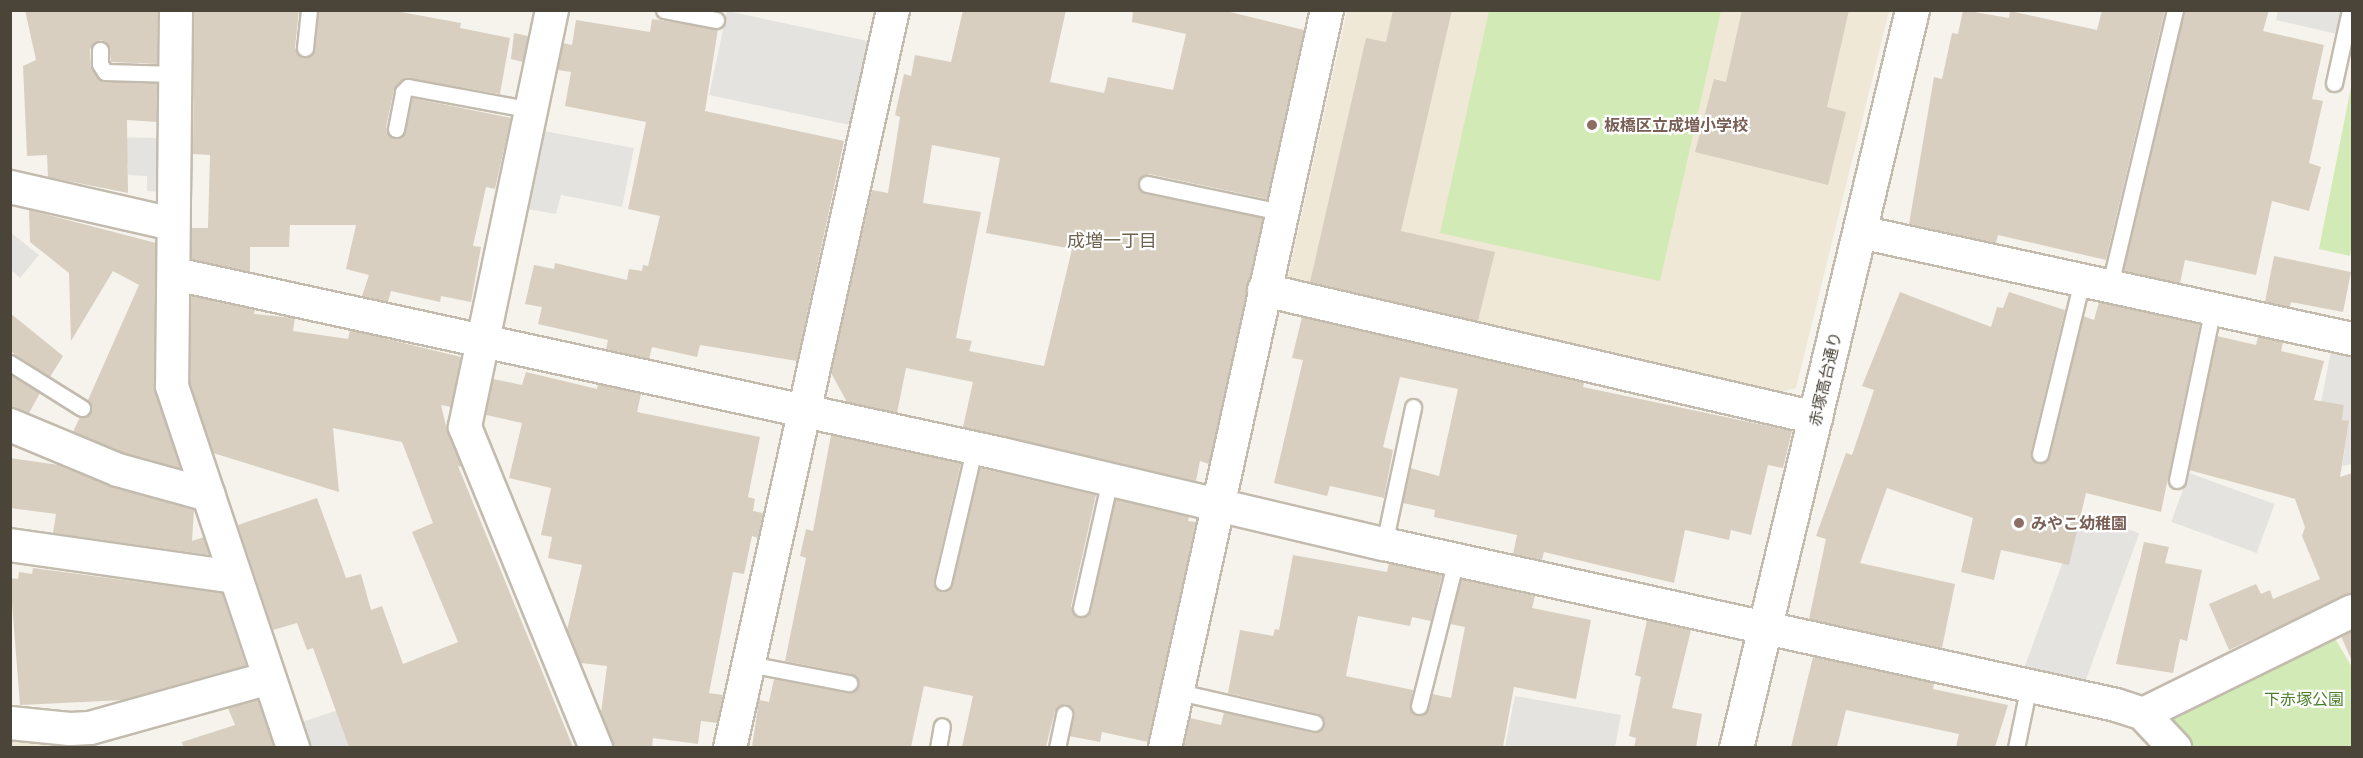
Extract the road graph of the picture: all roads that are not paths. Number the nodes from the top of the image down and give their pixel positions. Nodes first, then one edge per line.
1 (176, 10) edge
2 (309, 10) edge
3 (552, 10) edge
4 (664, 10) edge
5 (893, 10) edge
6 (1327, 10) edge
7 (1912, 10) edge
8 (2175, 10) edge
9 (2350, 10) edge
10 (716, 20) dead end
11 (305, 48) dead end
12 (100, 50) dead end
13 (175, 74) junction
14 (2334, 83) dead end
15 (532, 110) junction
16 (396, 129) dead end
17 (1147, 184) dead end
18 (10, 187) edge
19 (1281, 212) junction
20 (173, 224) junction
21 (1860, 232) junction
22 (176, 274) junction
23 (2096, 282) junction
24 (1264, 290) junction
25 (2212, 308) junction
26 (2352, 339) edge
27 (484, 343) junction
28 (10, 363) edge
29 (1413, 407) dead end
30 (82, 408) dead end
31 (806, 412) junction
32 (1816, 418) junction
33 (10, 426) edge
34 (974, 450) junction
35 (2040, 454) dead end
36 (1110, 479) junction
37 (2177, 480) dead end
38 (209, 495) junction
39 (1219, 503) junction
40 (1384, 544) junction
41 (10, 545) edge
42 (1456, 560) junction
43 (235, 578) junction
44 (943, 582) dead end
45 (1081, 608) dead end
46 (2352, 611) edge
47 (1766, 626) junction
48 (749, 664) junction
49 (269, 678) junction
50 (849, 683) dead end
51 (2029, 685) junction
52 (1179, 692) junction
53 (1419, 706) dead end
54 (1064, 714) dead end
55 (2143, 714) junction
56 (10, 723) edge
57 (1315, 723) dead end
58 (942, 726) dead end
59 (293, 747) edge
60 (596, 747) edge
61 (730, 747) edge
62 (938, 747) edge
63 (1057, 747) edge
64 (1165, 747) edge
65 (1736, 747) edge
66 (2016, 747) edge
67 (2175, 747) edge

1 - 13 street
2 - 11 lane
3 - 15 street
4 - 10 lane
5 - 31 street
6 - 19 street
7 - 21 street, 赤塚高台通り
8 - 23 lane
9 - 14 lane
12 - 13 lane
13 - 20 street
15 - 16 lane
15 - 27 street
17 - 19 lane
18 - 20 street
19 - 24 street
20 - 22 street
21 - 23 street
21 - 32 street, 赤塚高台通り
22 - 27 street
22 - 38 street
23 - 25 street
23 - 35 lane
24 - 32 street
24 - 39 street
25 - 26 street
25 - 37 lane
27 - 31 street
27 - 60 street
28 - 30 lane
29 - 40 lane
31 - 34 street
31 - 48 street
32 - 47 street, 赤塚高台通り
33 - 38 street
34 - 36 street
34 - 44 lane
36 - 39 street
36 - 45 lane
38 - 43 street
39 - 40 street
39 - 52 street
40 - 42 street
41 - 43 street
42 - 47 street
42 - 53 lane
43 - 49 street
46 - 55 street
47 - 51 street
47 - 65 street, 赤塚高台通り
48 - 50 lane
48 - 61 street
49 - 56 street
49 - 59 street
51 - 55 street
51 - 66 lane
52 - 57 lane
52 - 64 street
54 - 63 lane
55 - 67 street
58 - 62 lane

